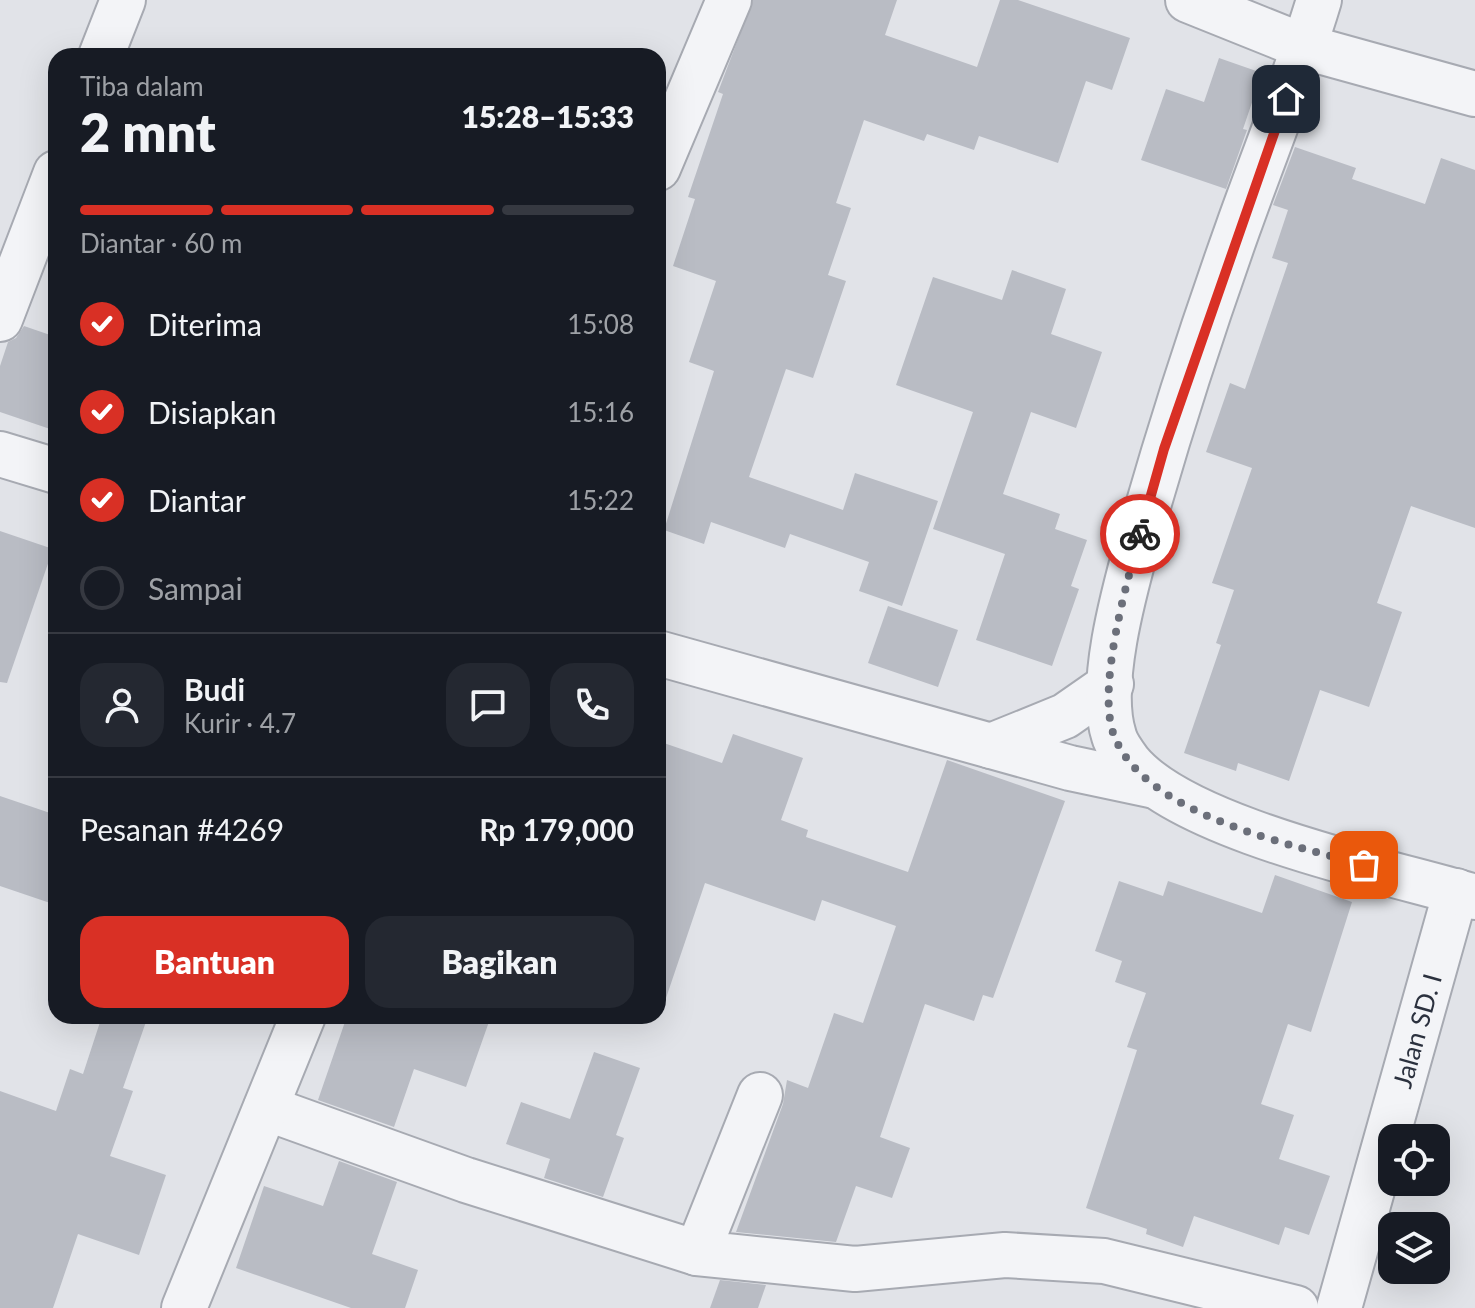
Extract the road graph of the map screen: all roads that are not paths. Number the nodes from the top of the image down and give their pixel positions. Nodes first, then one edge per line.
1 (123, 0) edge
2 (729, 0) edge
3 (1188, 0) edge
4 (1319, 0) edge
5 (1305, 47) junction
6 (104, 48) edge
7 (1475, 94) edge
8 (666, 149) edge
9 (48, 194) edge
10 (0, 319) edge
11 (0, 454) edge
12 (48, 469) edge
13 (666, 655) edge
14 (1111, 684) junction
15 (991, 746) junction
16 (1155, 786) junction
17 (1466, 894) edge
18 (300, 1024) edge
19 (760, 1095) dead end
20 (266, 1108) junction
21 (697, 1253) junction
22 (184, 1308) edge
23 (1296, 1308) edge
24 (1339, 1308) edge

1 - 6 street
2 - 8 street
3 - 5 street
4 - 5 street
5 - 7 street
5 - 14 street
9 - 10 street
11 - 12 street
13 - 15 street
14 - 15 street
14 - 16 street
15 - 16 street
16 - 17 street
17 - 24 street, Jalan SD. I
18 - 20 street
19 - 21 street
20 - 21 street
20 - 22 street
21 - 23 street

